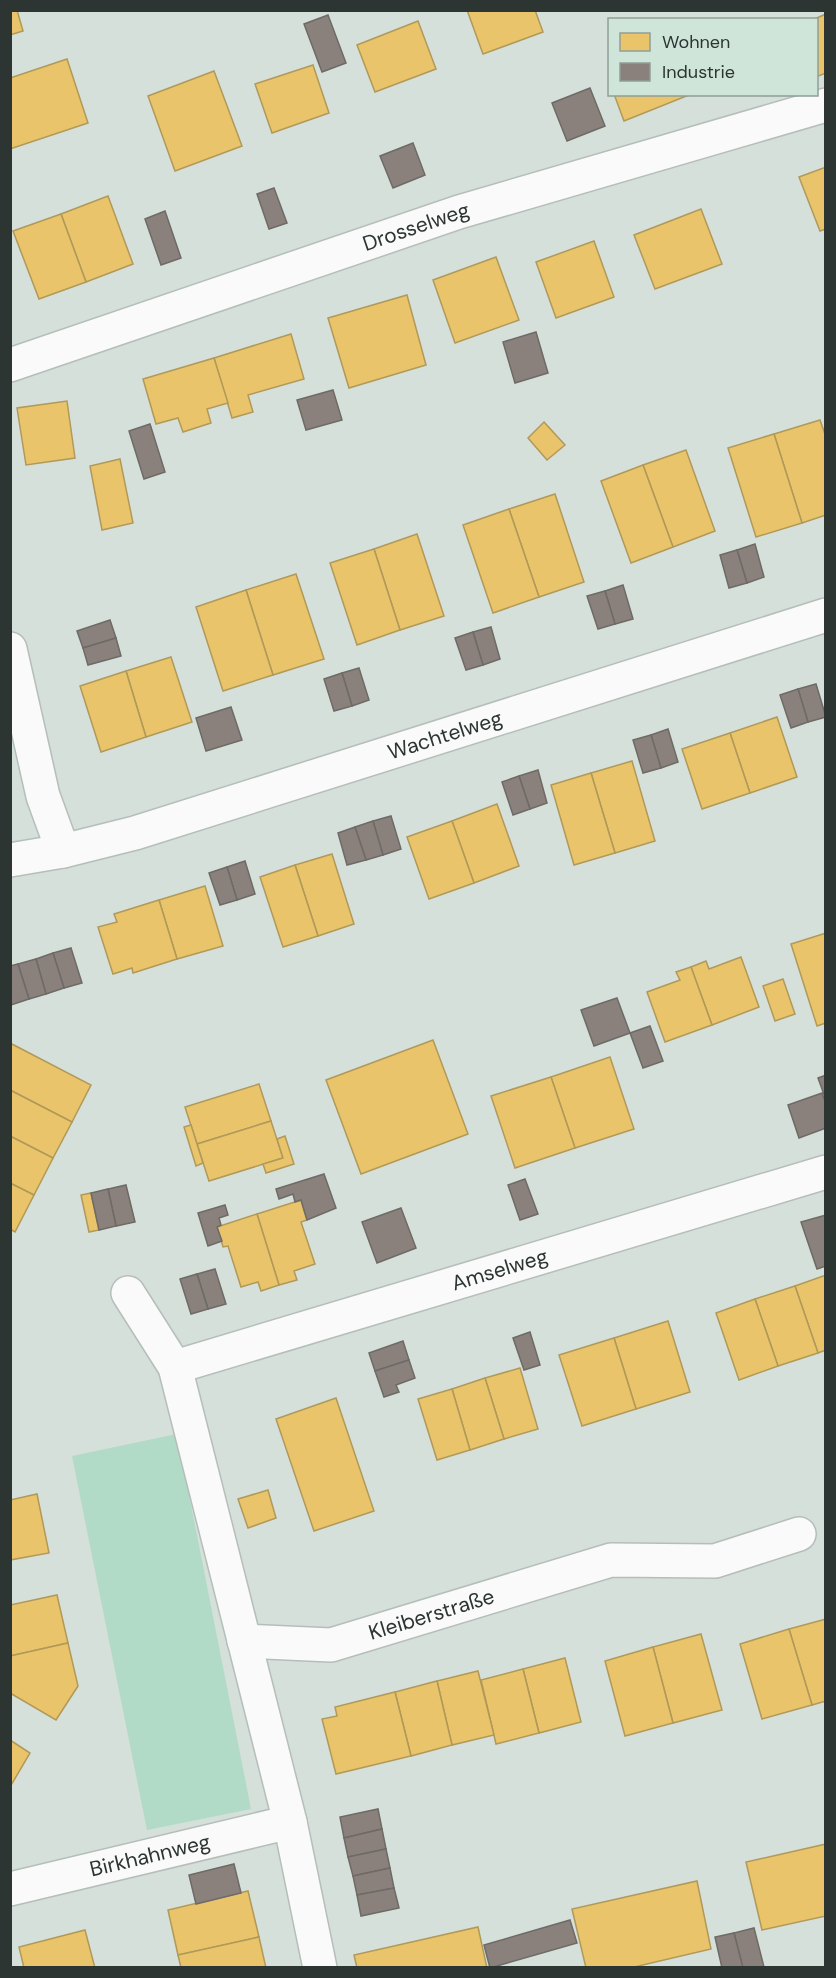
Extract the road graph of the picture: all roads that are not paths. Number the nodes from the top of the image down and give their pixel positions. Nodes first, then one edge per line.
1 (825, 105) edge
2 (10, 365) edge
3 (825, 615) edge
4 (13, 662) edge
5 (63, 851) junction
6 (10, 860) edge
7 (825, 1172) edge
8 (129, 1293) dead end
9 (175, 1367) junction
10 (799, 1534) dead end
11 (244, 1641) junction
12 (290, 1822) junction
13 (10, 1888) edge
14 (320, 1968) edge

1 - 2 street, Drosselweg
3 - 5 street, Wachtelweg
4 - 5 street
5 - 6 street, Wachtelweg
7 - 9 street, Amselweg
8 - 9 street
9 - 11 street
10 - 11 street, Kleiberstraße
11 - 12 street
12 - 13 street, Birkhahnweg
12 - 14 street

